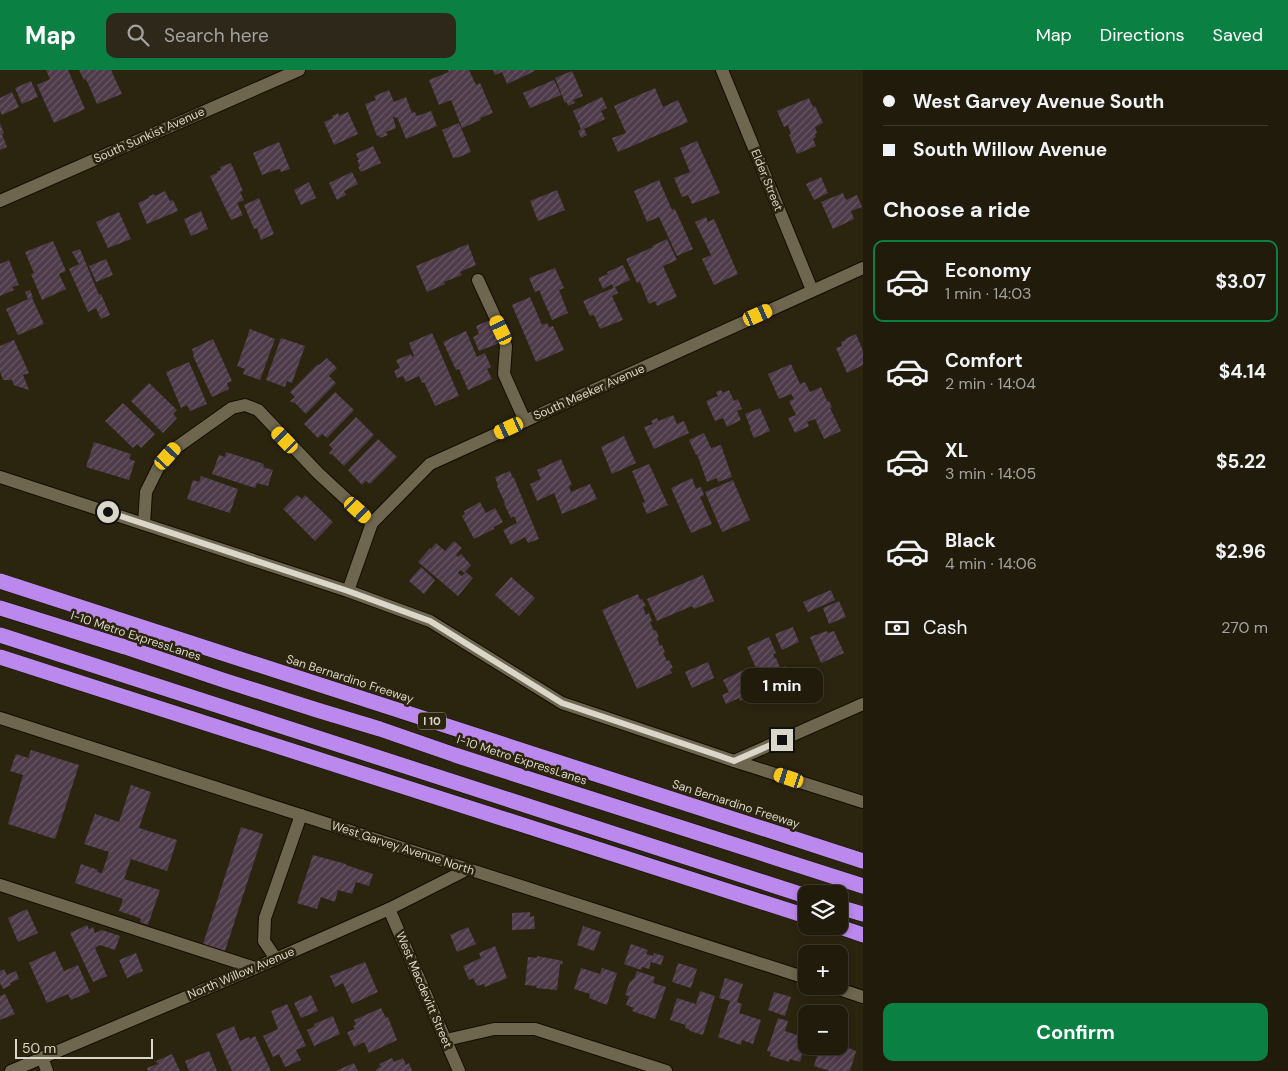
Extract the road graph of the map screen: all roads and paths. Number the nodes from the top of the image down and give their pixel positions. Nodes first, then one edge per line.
1 (299, 70) edge
2 (722, 70) edge
3 (0, 200) edge
4 (863, 268) edge
5 (478, 280) dead end
6 (812, 290) junction
7 (525, 421) junction
8 (0, 477) edge
9 (372, 523) junction
10 (144, 524) junction
11 (0, 582) edge
12 (348, 591) junction
13 (0, 608) edge
14 (0, 635) edge
15 (0, 657) edge
16 (863, 704) edge
17 (0, 718) edge
18 (734, 761) junction
19 (863, 802) edge
20 (301, 815) junction
21 (863, 861) edge
22 (468, 869) junction
23 (0, 885) edge
24 (863, 886) edge
25 (798, 893) edge
26 (389, 909) junction
27 (848, 910) edge
28 (798, 913) edge
29 (863, 914) edge
30 (848, 929) edge
31 (863, 934) edge
32 (276, 959) junction
33 (255, 968) junction
34 (798, 975) edge
35 (848, 992) edge
36 (863, 997) edge
37 (446, 1040) junction
38 (42, 1058) junction
39 (11, 1071) edge
40 (47, 1071) edge
41 (459, 1071) edge
42 (666, 1071) edge

1 - 3 street, South Sunkist Avenue
2 - 6 street, Elder Street
4 - 6 street, South Meeker Avenue
5 - 7 street
6 - 7 street, South Meeker Avenue
7 - 9 street, South Meeker Avenue
8 - 10 street
9 - 10 street
9 - 12 street, South Meeker Avenue
10 - 12 street
11 - 21 highway, San Bernardino Freeway / I 10
12 - 18 street
13 - 24 highway, I-10 Metro ExpressLanes
14 - 25 highway
15 - 28 highway
16 - 18 street
17 - 20 street, West Garvey Avenue North
18 - 19 street
20 - 22 street, West Garvey Avenue North
20 - 32 street
22 - 26 street, North Willow Avenue
22 - 34 street, West Garvey Avenue North
23 - 33 street
26 - 32 street, North Willow Avenue
26 - 37 street, West Macdevitt Street
27 - 29 highway
30 - 31 highway
32 - 33 street, North Willow Avenue
33 - 38 street, North Willow Avenue
35 - 36 street
37 - 41 street, West Macdevitt Street
37 - 42 street
38 - 39 street, North Willow Avenue
38 - 40 street

